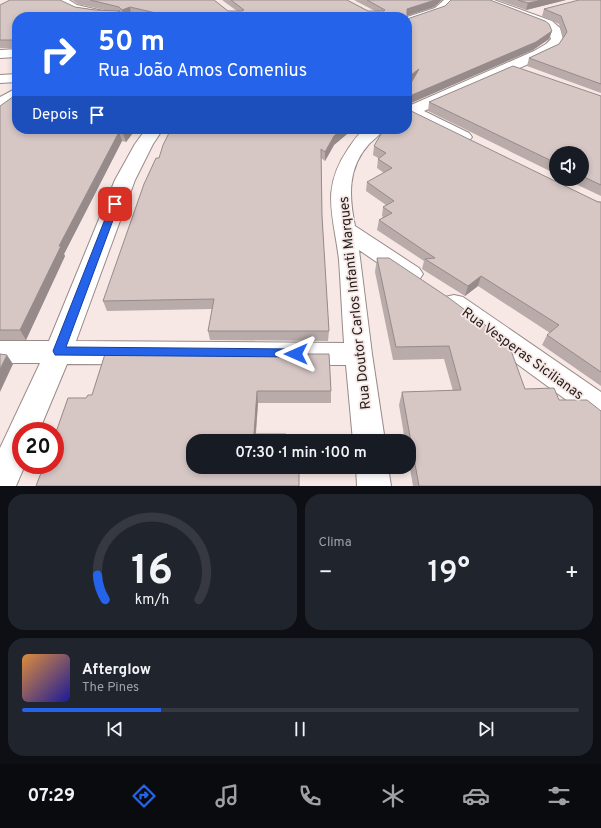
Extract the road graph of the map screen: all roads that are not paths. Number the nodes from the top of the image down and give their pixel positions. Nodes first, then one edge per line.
1 (62, 0) edge
2 (450, 0) edge
3 (484, 0) edge
4 (94, 12) edge
5 (542, 12) dead end
6 (528, 15) junction
7 (412, 19) edge
8 (0, 54) edge
9 (12, 54) edge
10 (512, 67) junction
11 (533, 75) edge
12 (12, 78) edge
13 (0, 79) edge
14 (12, 96) edge
15 (0, 104) edge
16 (412, 109) edge
17 (412, 113) edge
18 (151, 134) edge
19 (370, 134) edge
20 (481, 146) edge
21 (346, 230) junction
22 (59, 351) junction
23 (0, 352) edge
24 (358, 354) junction
25 (601, 409) edge
26 (28, 422) edge
27 (368, 434) edge
28 (12, 458) edge
29 (373, 474) edge
30 (0, 485) edge
31 (374, 486) edge

1 - 4 street
2 - 7 street
3 - 6 street
5 - 6 street
6 - 10 street
8 - 9 street
10 - 11 street
10 - 16 street
12 - 13 street
14 - 15 street
17 - 20 street
18 - 22 street
19 - 21 street, Rua Doutor Carlos Infanti Marques
21 - 24 street, Rua Doutor Carlos Infanti Marques
21 - 25 street, Rua Vesperas Sicilianas
22 - 23 street
22 - 24 street
22 - 26 street
24 - 27 street, Rua Doutor Carlos Infanti Marques
28 - 30 street
29 - 31 street

